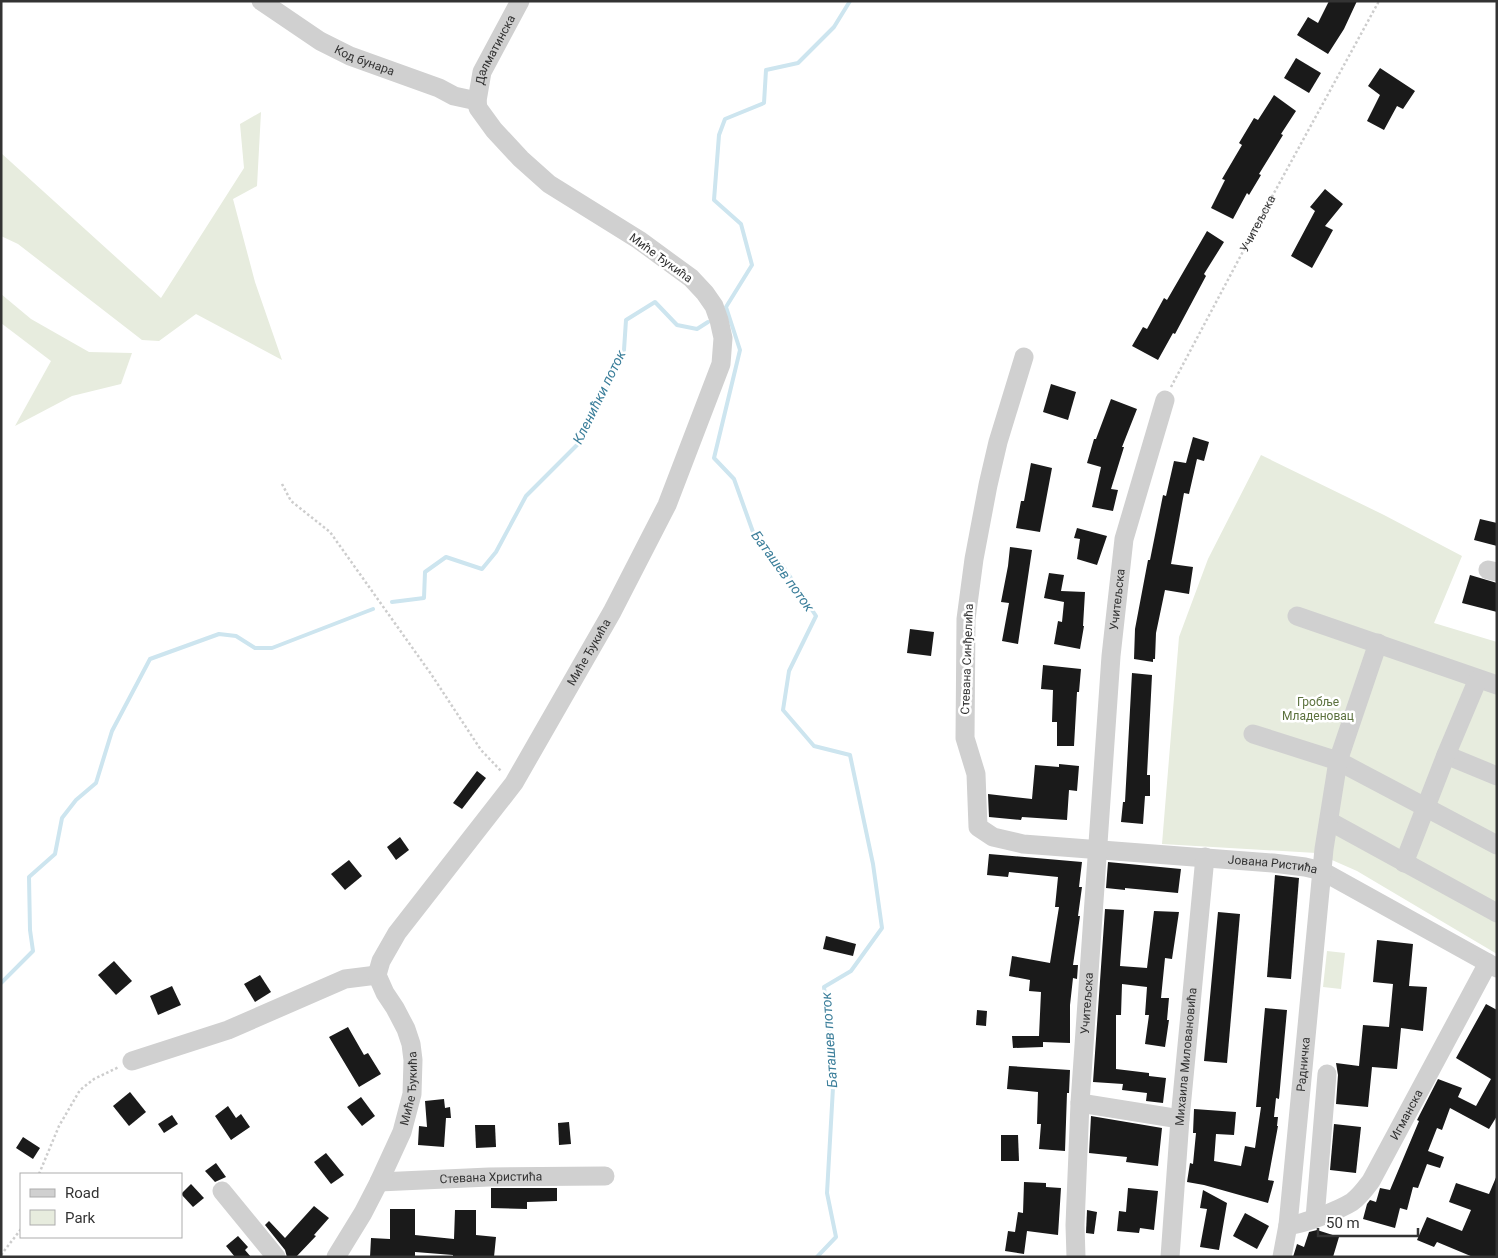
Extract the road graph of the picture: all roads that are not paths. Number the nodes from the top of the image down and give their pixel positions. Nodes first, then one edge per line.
1 (261, 1) edge
2 (520, 1) edge
3 (477, 100) junction
4 (1024, 357) dead end
5 (1165, 400) road end
6 (1297, 616) dead end
7 (1378, 643) junction
8 (1478, 679) junction
9 (1497, 685) edge
10 (1253, 734) dead end
11 (1446, 755) junction
12 (1338, 760) junction
13 (1497, 776) edge
14 (1426, 807) junction
15 (1329, 821) junction
16 (1022, 844) joint
17 (1497, 845) edge
18 (1098, 848) junction
19 (1205, 857) junction
20 (1404, 863) junction
21 (1322, 871) junction
22 (1497, 913) edge
23 (1492, 966) edge
24 (377, 975) junction
25 (132, 1060) road end
26 (1327, 1074) dead end
27 (1080, 1103) junction
28 (1180, 1119) junction
29 (605, 1176) dead end
30 (379, 1182) junction
31 (222, 1191) dead end
32 (1315, 1218) junction
33 (1288, 1225) junction
34 (276, 1257) edge
35 (336, 1257) edge
36 (1076, 1257) edge
37 (1170, 1257) edge
38 (1282, 1257) edge

1 - 3 street, Код бунара
2 - 3 street, Далматинска
3 - 24 street, Миће Ђукића
4 - 16 street, Стевана Синђелића
5 - 18 street, Учитељска
6 - 7 street
7 - 8 street
7 - 12 street, Радничка
8 - 9 street
8 - 11 street
10 - 12 street
11 - 13 street
11 - 14 street
12 - 14 street
12 - 15 street, Радничка
14 - 17 street
14 - 20 street
15 - 20 street
15 - 21 street, Радничка
16 - 18 street, Јована Ристића
18 - 19 street, Јована Ристића
18 - 27 street, Учитељска
19 - 21 street, Јована Ристића
19 - 28 street, Михаила Миловановића
20 - 22 street
21 - 23 street, Јована Ристића
21 - 33 street, Радничка
23 - 32 street, Игманска
24 - 25 street
24 - 30 street, Миће Ђукића
26 - 32 street
27 - 28 street
27 - 36 street, Учитељска
28 - 37 street, Михаила Миловановића
29 - 30 street, Стевана Христића
30 - 35 street, Миће Ђукића
31 - 34 street
32 - 33 street, Игманска
33 - 38 street, Радничка

